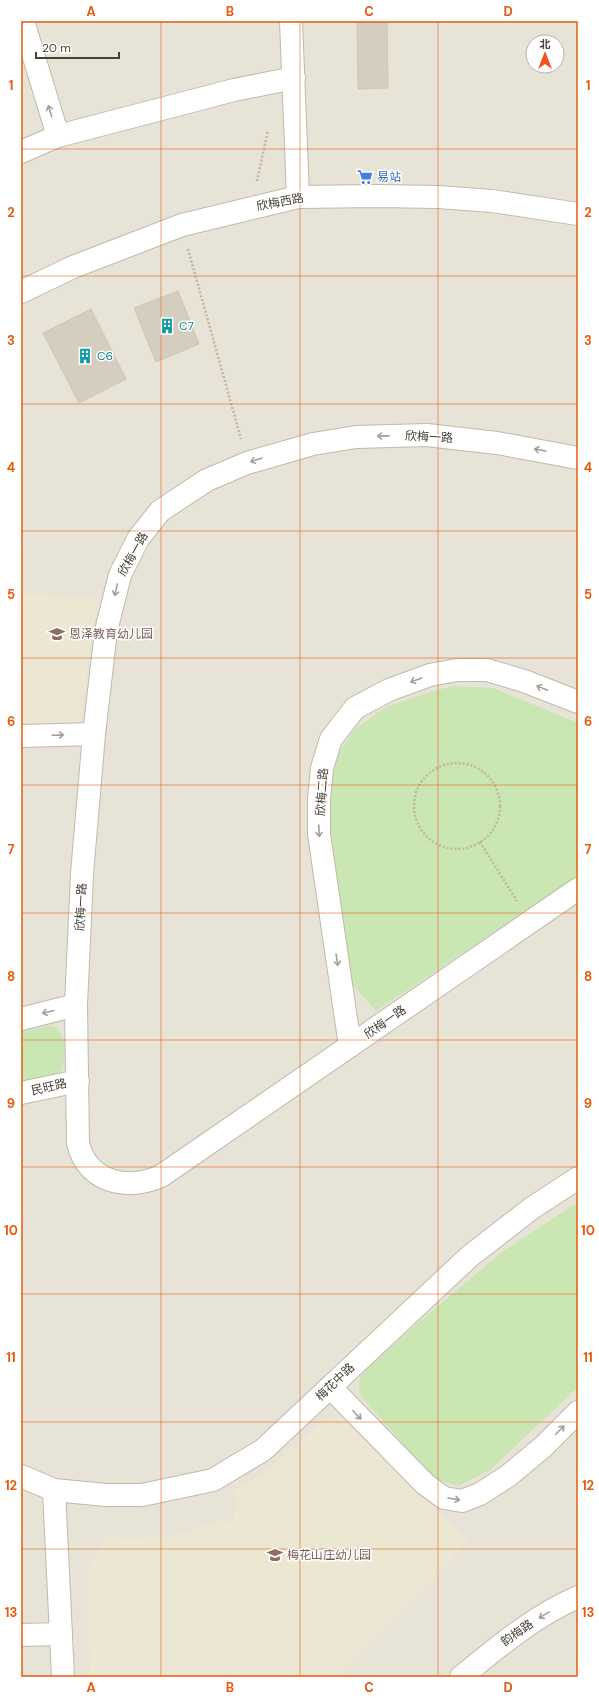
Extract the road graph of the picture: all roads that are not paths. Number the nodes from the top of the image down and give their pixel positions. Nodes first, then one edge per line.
1 (23, 21) edge
2 (291, 21) edge
3 (294, 78) junction
4 (58, 136) junction
5 (21, 152) edge
6 (298, 197) junction
7 (578, 214) edge
8 (21, 292) edge
9 (578, 458) edge
10 (578, 702) edge
11 (94, 734) junction
12 (21, 736) edge
13 (578, 889) edge
14 (76, 1005) junction
15 (21, 1019) edge
16 (350, 1046) junction
17 (78, 1081) junction
18 (21, 1094) edge
19 (578, 1178) edge
20 (330, 1388) junction
21 (578, 1412) edge
22 (21, 1476) edge
23 (54, 1490) junction
24 (578, 1597) edge
25 (61, 1634) junction
26 (21, 1635) edge
27 (63, 1677) edge
28 (461, 1677) edge

4 -> 1 street
2 - 3 street
3 - 4 street
3 - 6 street
4 - 5 street
6 - 7 street, 欣梅西路
6 - 8 street, 欣梅西路
9 -> 11 street, 欣梅一路
10 -> 16 street, 欣梅二路
12 -> 11 street
11 - 14 street, 欣梅一路
13 - 16 street, 欣梅一路
14 -> 15 street
14 - 17 street, 欣梅一路
16 - 17 street, 欣梅一路
17 - 18 street, 民旺路
19 - 20 street, 梅花中路
20 -> 21 street
20 - 23 street, 梅花中路
22 - 23 street, 梅花中路
23 - 25 street
24 -> 28 street, 韵梅路
25 - 26 street
25 - 27 street

